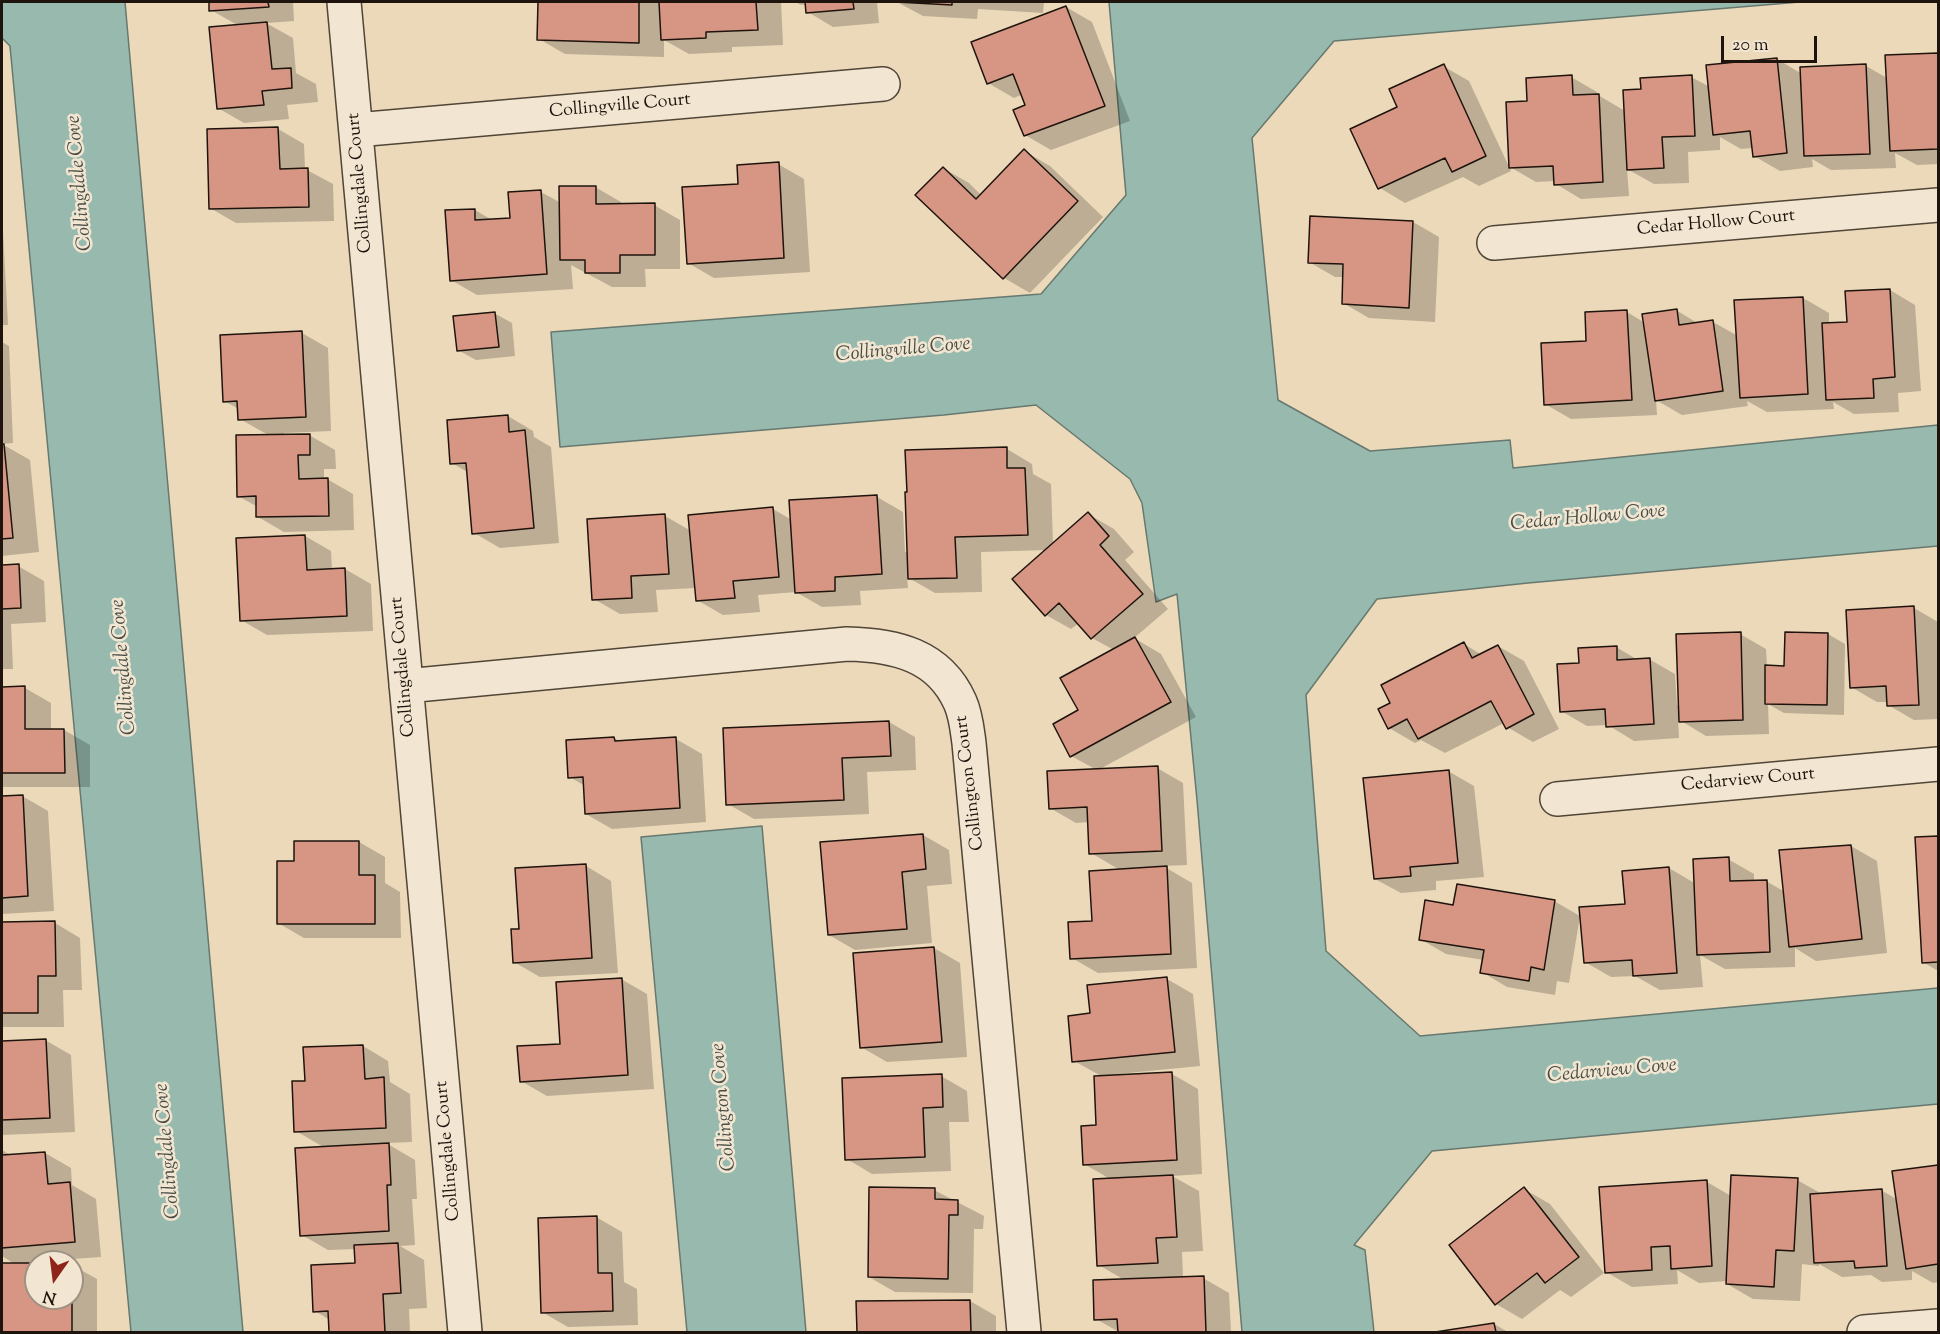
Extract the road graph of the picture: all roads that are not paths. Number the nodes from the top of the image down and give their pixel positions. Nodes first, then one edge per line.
1 (344, 2) edge
2 (883, 84) dead end
3 (356, 130) junction
4 (1938, 205) edge
5 (1494, 243) dead end
6 (406, 686) junction
7 (1938, 764) edge
8 (1557, 799) dead end
9 (1938, 1326) edge
10 (465, 1332) edge
11 (1024, 1332) edge
12 (1864, 1332) edge

1 - 3 street, Collingdale Court
2 - 3 street, Collingville Court
3 - 6 street, Collingdale Court
4 - 5 street, Cedar Hollow Court
6 - 10 street, Collingdale Court
6 - 11 street, Collington Court
7 - 8 street, Cedarview Court
9 - 12 street

